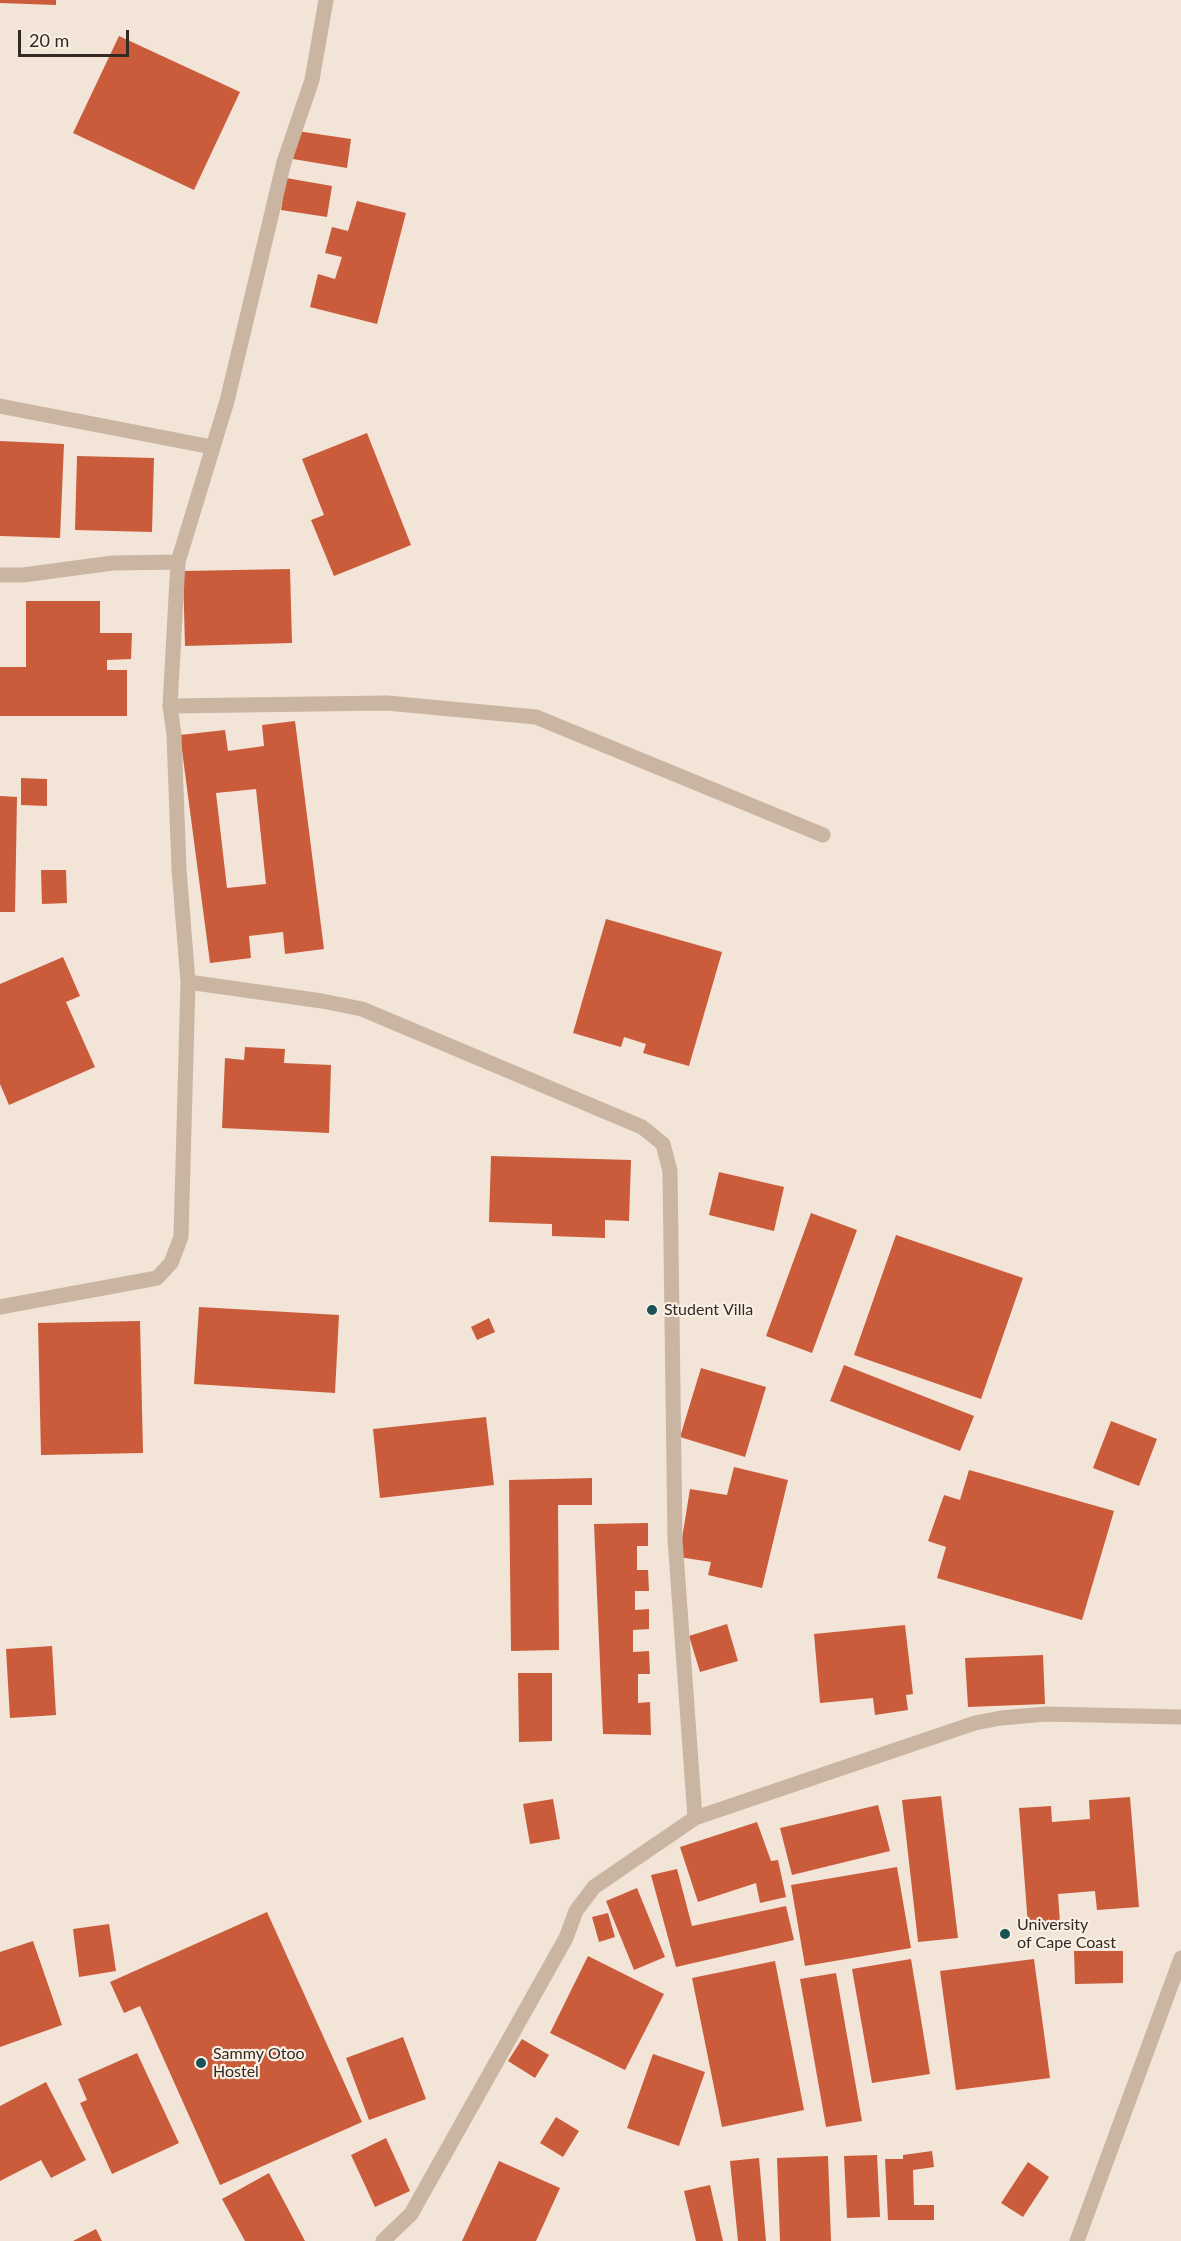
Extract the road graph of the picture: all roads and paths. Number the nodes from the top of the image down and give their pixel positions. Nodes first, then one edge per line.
1 (326, 0) edge
2 (0, 406) edge
3 (212, 447) junction
4 (178, 562) junction
5 (0, 574) edge
6 (170, 706) junction
7 (823, 835) dead end
8 (188, 982) junction
9 (0, 1307) edge
10 (1181, 1717) edge
11 (695, 1818) junction
12 (1181, 1958) edge
13 (383, 2241) edge
14 (1077, 2241) edge

1 - 3 street
2 - 3 street
3 - 4 street
4 - 5 street
4 - 6 street
6 - 7 street
6 - 8 street
8 - 9 street
8 - 11 street
10 - 11 street
11 - 13 street
12 - 14 street

